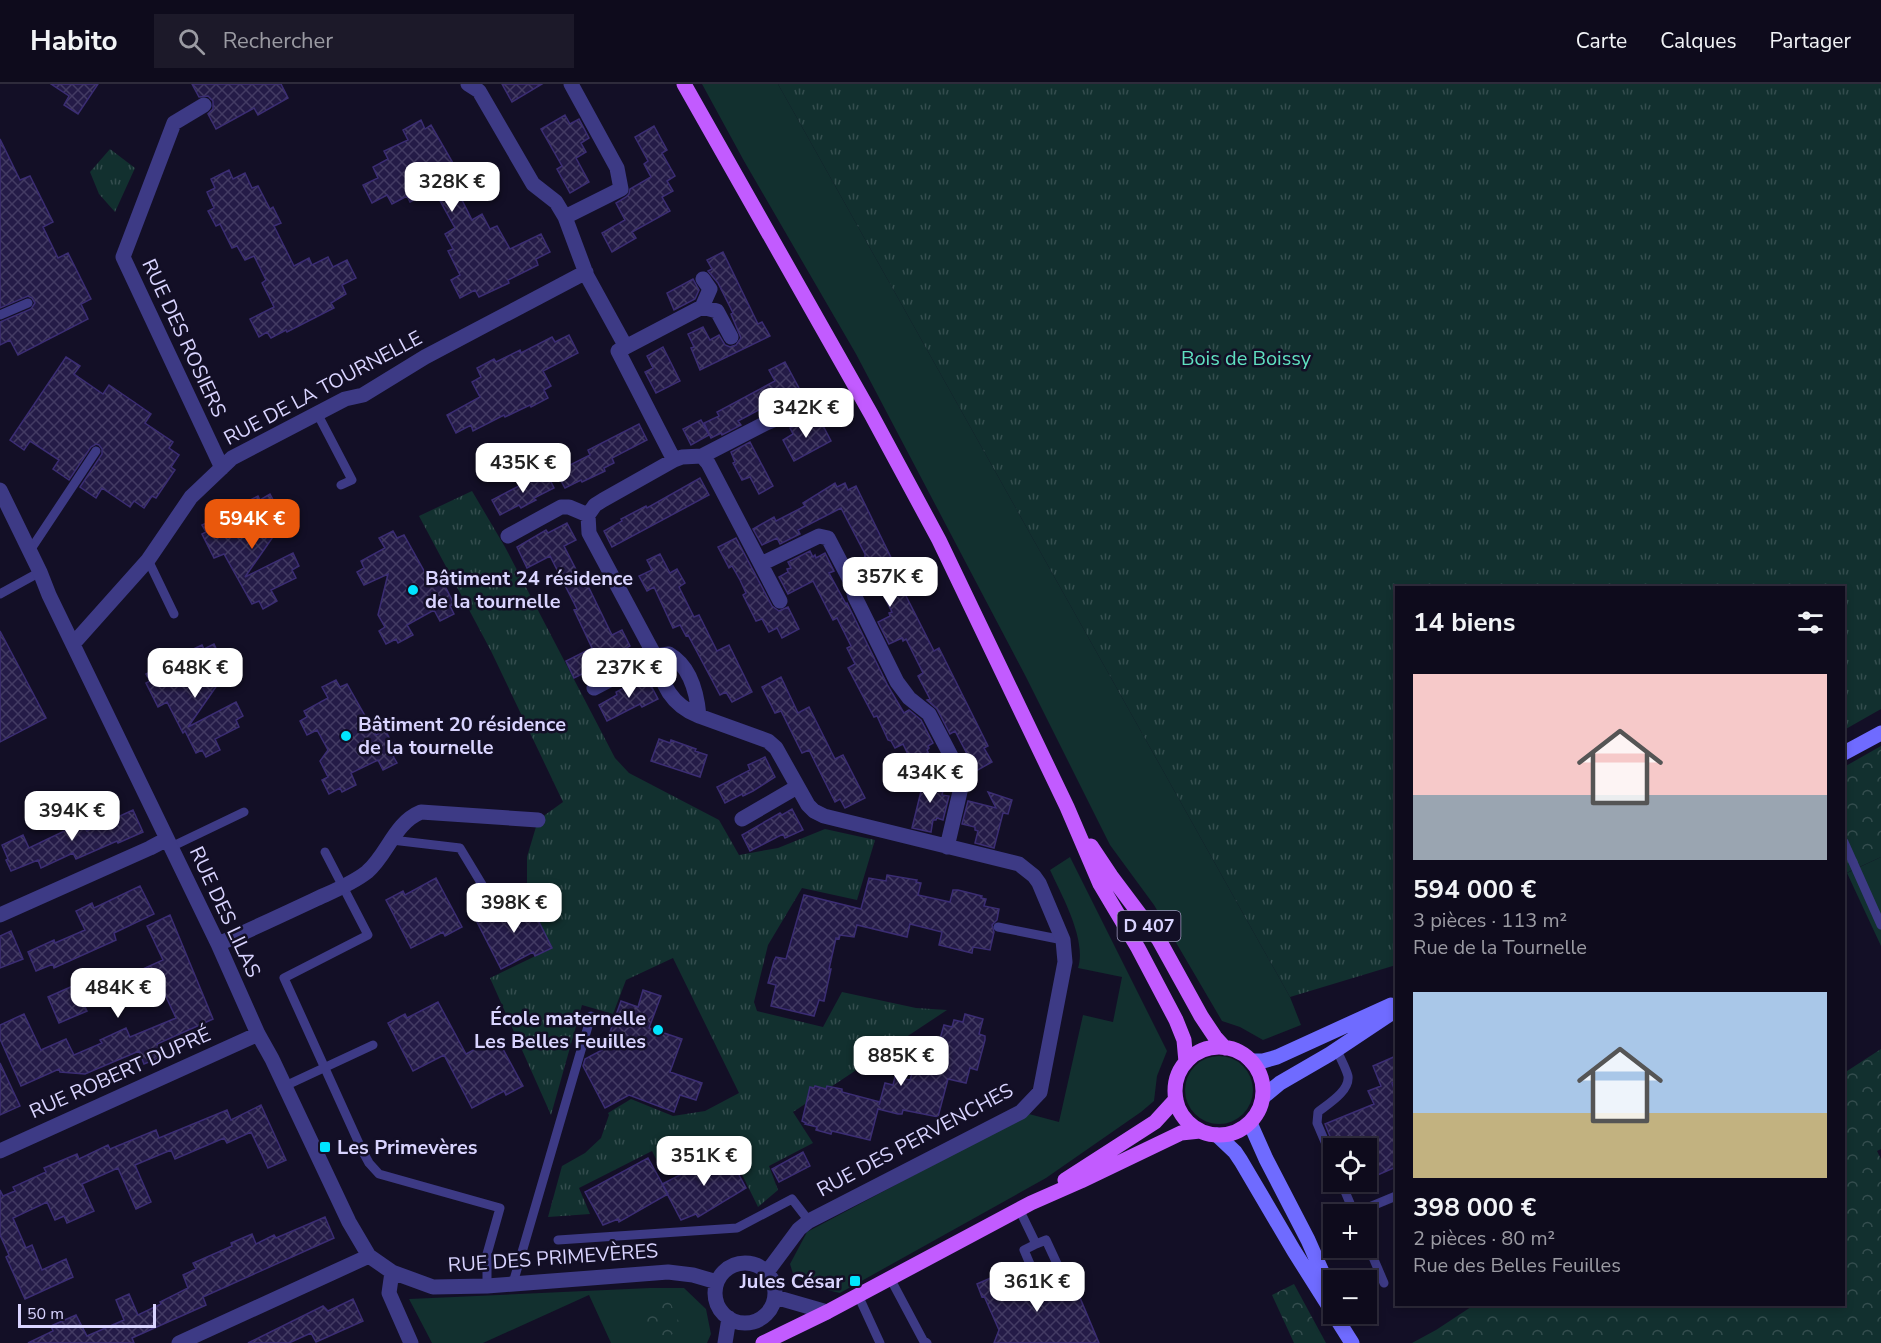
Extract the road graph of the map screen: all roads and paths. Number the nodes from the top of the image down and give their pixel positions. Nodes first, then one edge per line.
1 (468, 84) edge
2 (571, 84) edge
3 (684, 84) edge
4 (204, 105) dead end
5 (565, 217) junction
6 (586, 274) junction
7 (703, 279) dead end
8 (28, 303) dead end
9 (702, 307) junction
10 (0, 315) edge
11 (731, 337) dead end
12 (626, 347) junction
13 (805, 407) dead end
14 (317, 413) junction
15 (96, 451) dead end
16 (702, 456) junction
17 (674, 460) junction
18 (222, 468) junction
19 (341, 485) dead end
20 (0, 490) edge
21 (588, 515) junction
22 (508, 536) dead end
23 (29, 552) junction
24 (148, 560) junction
25 (761, 564) junction
26 (40, 572) junction
27 (0, 594) edge
28 (780, 601) dead end
29 (174, 614) dead end
30 (73, 644) junction
31 (655, 656) junction
32 (594, 688) dead end
33 (699, 716) junction
34 (1881, 732) edge
35 (1845, 752) edge
36 (797, 787) junction
37 (1068, 807) junction
38 (244, 812) dead end
39 (742, 819) dead end
40 (538, 820) dead end
41 (392, 840) junction
42 (169, 843) junction
43 (1845, 844) edge
44 (947, 847) junction
45 (325, 852) dead end
46 (344, 885) junction
47 (495, 906) dead end
48 (0, 915) edge
49 (1881, 925) edge
50 (998, 927) dead end
51 (1063, 940) junction
52 (218, 944) junction
53 (1395, 1003) edge
54 (1395, 1012) edge
55 (591, 1016) dead end
56 (258, 1034) junction
57 (374, 1045) dead end
58 (1225, 1048) junction
59 (1337, 1050) junction
60 (1251, 1061) junction
61 (1186, 1062) junction
62 (324, 1068) junction
63 (285, 1086) junction
64 (1263, 1097) junction
65 (1176, 1099) junction
66 (1250, 1123) junction
67 (1200, 1131) junction
68 (1217, 1135) junction
69 (1323, 1138) edge
70 (0, 1151) edge
71 (1395, 1196) edge
72 (1377, 1204) edge
73 (1025, 1206) junction
74 (809, 1221) junction
75 (558, 1240) dead end
76 (1036, 1244) dead end
77 (369, 1256) junction
78 (1373, 1258) edge
79 (392, 1272) junction
80 (767, 1272) junction
81 (1323, 1274) edge
82 (890, 1278) junction
83 (717, 1282) junction
84 (513, 1283) junction
85 (1384, 1283) dead end
86 (487, 1286) junction
87 (858, 1295) junction
88 (775, 1297) junction
89 (826, 1312) junction
90 (729, 1318) junction
91 (1344, 1324) edge
92 (179, 1343) edge
93 (411, 1343) edge
94 (725, 1343) edge
95 (763, 1343) edge
96 (880, 1343) edge
97 (927, 1343) edge
98 (1352, 1343) edge

1 - 5 street
2 - 5 street
3 - 37 main road, D 407
4 - 18 street, RUE DES ROSIERS
5 - 6 street
6 - 12 street
6 - 14 street, RUE DE LA TOURNELLE
7 - 9 street
8 - 10 lane
9 - 11 street
9 - 12 street
12 - 17 street
13 - 16 street
14 - 18 street, RUE DE LA TOURNELLE
14 - 19 lane
15 - 23 lane
16 - 17 street
16 - 25 street
17 - 21 street
18 - 24 street, RUE DE LA TOURNELLE
20 - 23 street, RUE DES LILAS
21 - 22 street
21 - 31 street
23 - 26 street, RUE DES LILAS
24 - 29 lane
24 - 30 street, RUE DE LA TOURNELLE
25 - 28 street
25 - 44 street
26 - 27 lane
26 - 30 street, RUE DES LILAS
30 - 42 street, RUE DES LILAS
31 - 32 street
31 - 33 street
31 - 33 street
33 - 36 street
34 - 35 main road
36 - 39 street
36 - 44 street
37 - 58 main road, D 407
37 - 61 main road, D 407
38 - 42 lane
40 - 41 street
41 - 46 street
41 - 47 lane
42 - 48 street
42 - 52 street, RUE DES LILAS
43 - 49 lane
44 - 51 street, RUE DES PERVENCHES
45 - 46 lane
46 - 52 street
46 - 62 lane
50 - 51 lane
51 - 74 street, RUE DES PERVENCHES
52 - 56 street, RUE DES LILAS
53 - 60 main road
54 - 59 main road
55 - 84 lane
56 - 63 street, RUE DES LILAS
56 - 70 street, RUE ROBERT DUPRÉ
57 - 62 lane
58 - 60 main road
58 - 61 main road
59 - 64 main road
59 - 69 lane
60 - 64 main road
61 - 65 main road
62 - 63 lane
62 - 86 lane
63 - 77 street, RUE DES LILAS
64 - 66 main road
65 - 67 main road
65 - 73 main road
66 - 68 main road
66 - 81 main road
67 - 68 main road
67 - 73 main road
68 - 98 main road
71 - 72 lane
73 - 76 lane
73 - 82 main road
74 - 75 lane
74 - 80 street, RUE DES PERVENCHES
77 - 79 street, RUE DES LILAS
77 - 92 street
78 - 85 lane
79 - 86 street, RUE DES PRIMEVÈRES
79 - 93 street
80 - 83 street
80 - 88 street
82 - 87 main road
82 - 97 lane
83 - 84 street, RUE DES PRIMEVÈRES
83 - 90 street
84 - 86 street, RUE DES PRIMEVÈRES
87 - 89 main road
87 - 96 lane
88 - 89 street
88 - 90 street
89 - 95 main road
90 - 94 street
91 - 98 main road

